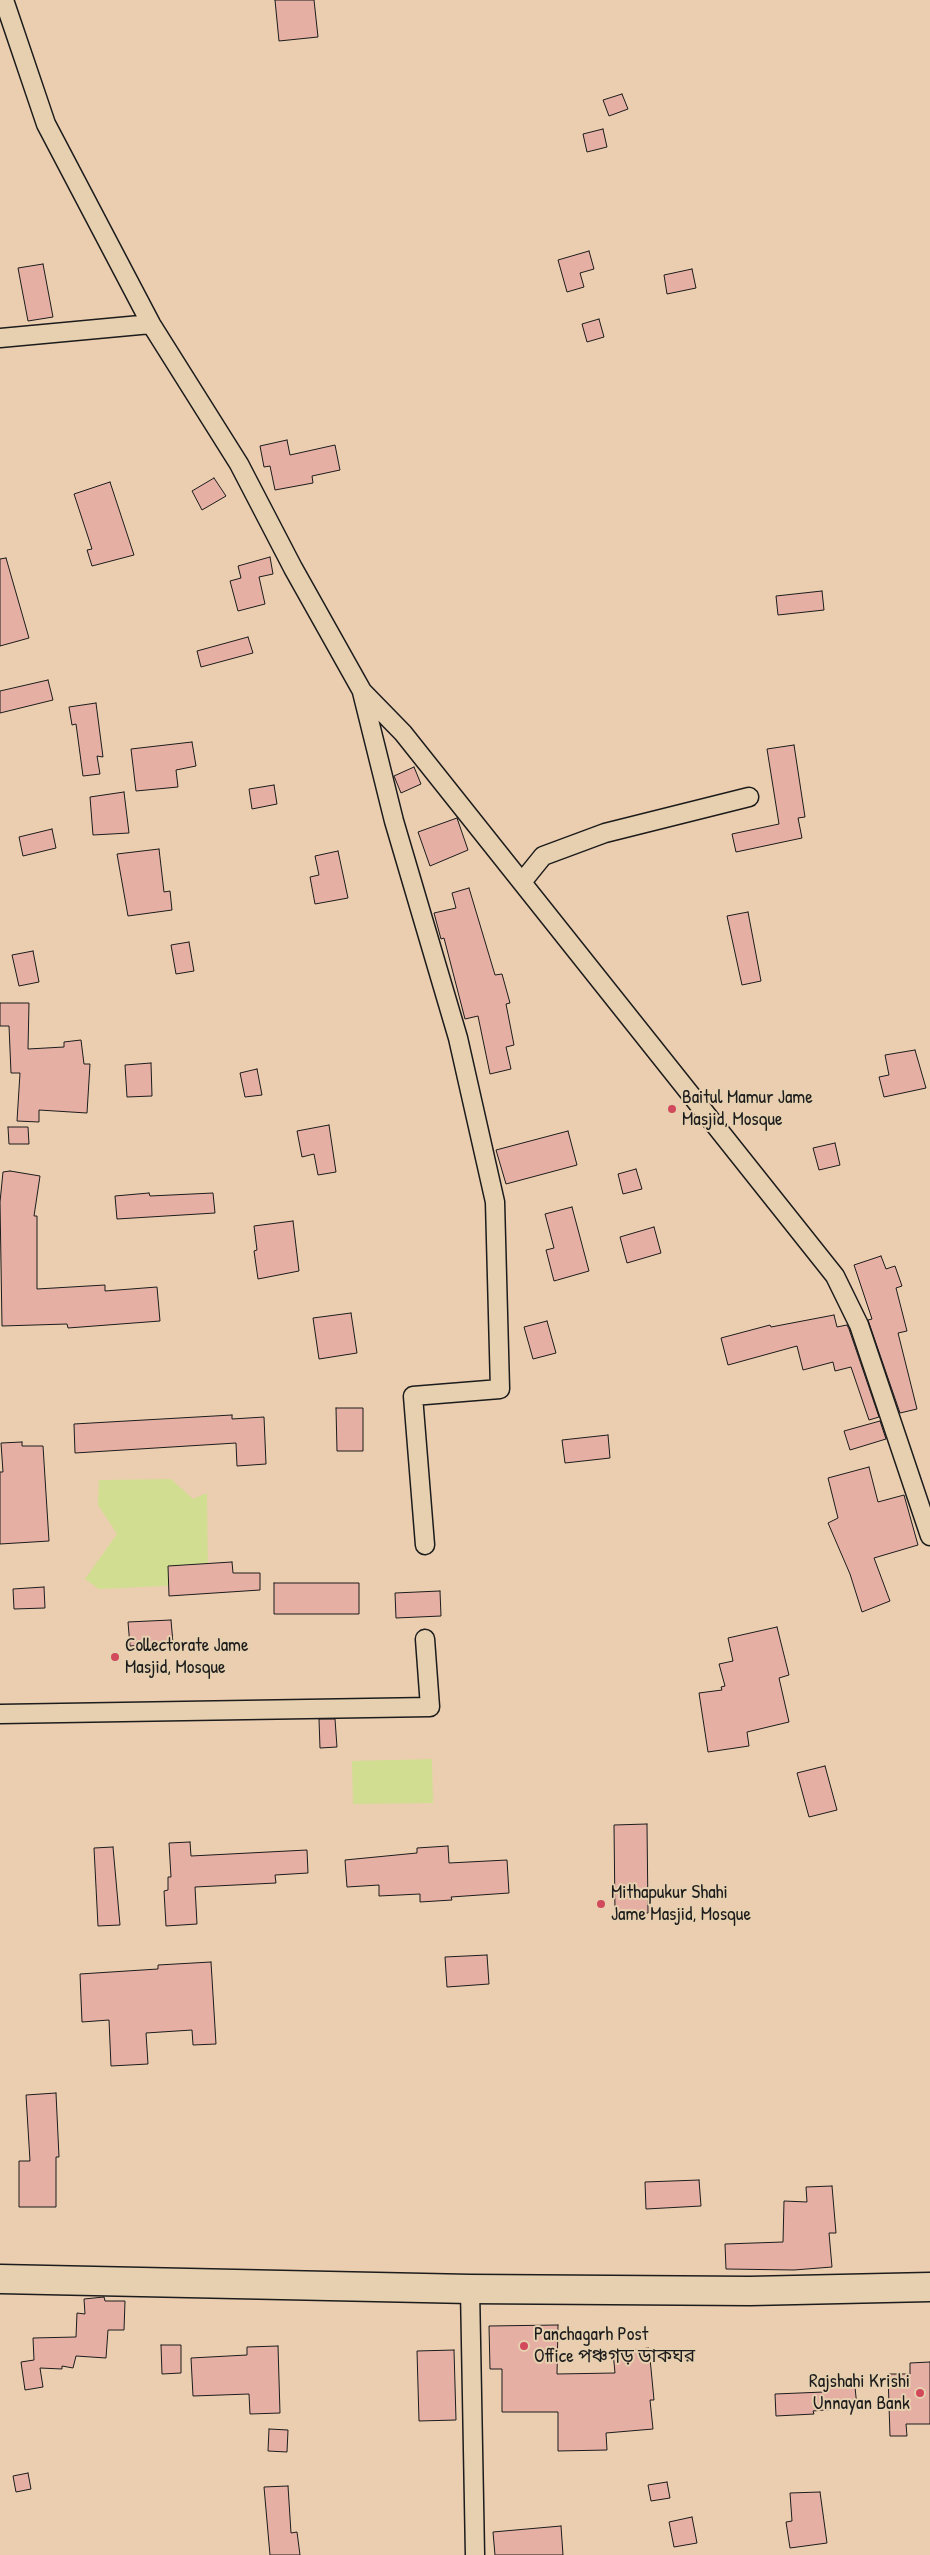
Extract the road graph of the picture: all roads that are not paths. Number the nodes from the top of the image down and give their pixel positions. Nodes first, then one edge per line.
1 (4, 0) edge
2 (151, 324) junction
3 (0, 338) edge
4 (362, 691) junction
5 (749, 797) dead end
6 (522, 882) junction
7 (930, 1536) edge
8 (425, 1544) dead end
9 (425, 1639) dead end
10 (0, 1714) edge
11 (0, 2279) edge
12 (930, 2287) edge
13 (470, 2289) junction
14 (475, 2555) edge

1 - 2 street
2 - 3 street
2 - 4 street
4 - 6 street
4 - 8 street
5 - 6 street
6 - 7 street
9 - 10 street
11 - 13 highway
12 - 13 highway
13 - 14 street

